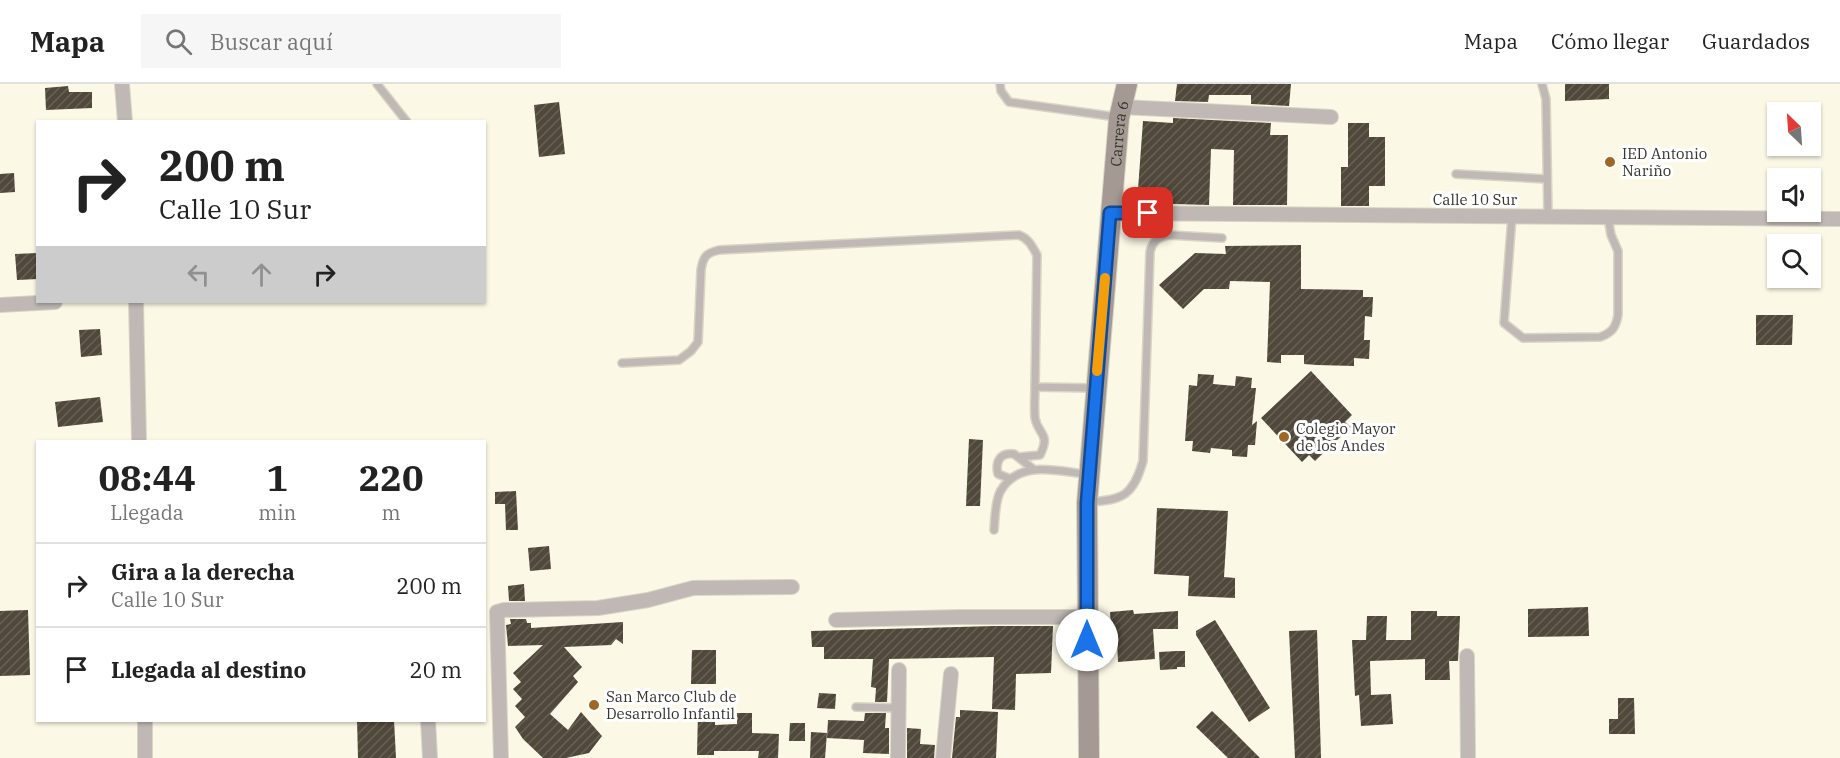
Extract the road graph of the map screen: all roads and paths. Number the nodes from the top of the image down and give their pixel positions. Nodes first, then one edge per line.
1 (122, 84) edge
2 (377, 84) edge
3 (1000, 84) edge
4 (1127, 84) edge
5 (1542, 84) edge
6 (1120, 112) junction
7 (1331, 117) dead end
8 (125, 120) edge
9 (405, 120) edge
10 (1456, 174) dead end
11 (1547, 179) junction
12 (1110, 213) junction
13 (1512, 216) junction
14 (1548, 216) junction
15 (1608, 217) junction
16 (1840, 219) edge
17 (1222, 238) dead end
18 (37, 303) edge
19 (136, 303) edge
20 (0, 305) edge
21 (622, 363) dead end
22 (1035, 387) junction
23 (1096, 388) junction
24 (139, 440) edge
25 (1019, 457) junction
26 (1032, 468) junction
27 (1089, 474) junction
28 (1011, 479) junction
29 (1087, 503) junction
30 (994, 530) dead end
31 (792, 587) dead end
32 (1086, 617) junction
33 (836, 620) dead end
34 (1467, 656) dead end
35 (899, 670) dead end
36 (951, 674) dead end
37 (856, 707) dead end
38 (900, 708) junction
39 (145, 722) edge
40 (428, 722) edge
41 (146, 758) edge
42 (430, 758) edge
43 (501, 758) edge
44 (898, 758) edge
45 (943, 758) edge
46 (1089, 758) edge
47 (1468, 758) edge

1 - 8 street
2 - 9 lane
3 - 6 lane
4 - 6 main road, Carrera 6
5 - 11 lane
6 - 7 street
6 - 12 main road, Carrera 6
10 - 11 lane
11 - 14 lane
12 - 13 street, Calle 10 Sur
12 - 23 main road, Carrera 6
13 - 14 street, Calle 10 Sur
13 - 15 lane
14 - 15 street, Calle 10 Sur
15 - 16 street, Calle 10 Sur
17 - 29 lane
18 - 20 street
19 - 24 street
21 - 22 lane
22 - 23 lane
22 - 25 lane
23 - 27 main road, Carrera 6
25 - 26 lane
25 - 28 lane
26 - 27 lane
26 - 28 lane
27 - 29 main road, Carrera 6
28 - 30 lane
29 - 32 main road, Carrera 6
31 - 43 street
32 - 33 street
32 - 46 main road, Carrera 6
34 - 47 street
35 - 38 street
36 - 45 street
37 - 38 lane
38 - 44 street
39 - 41 street
40 - 42 street

